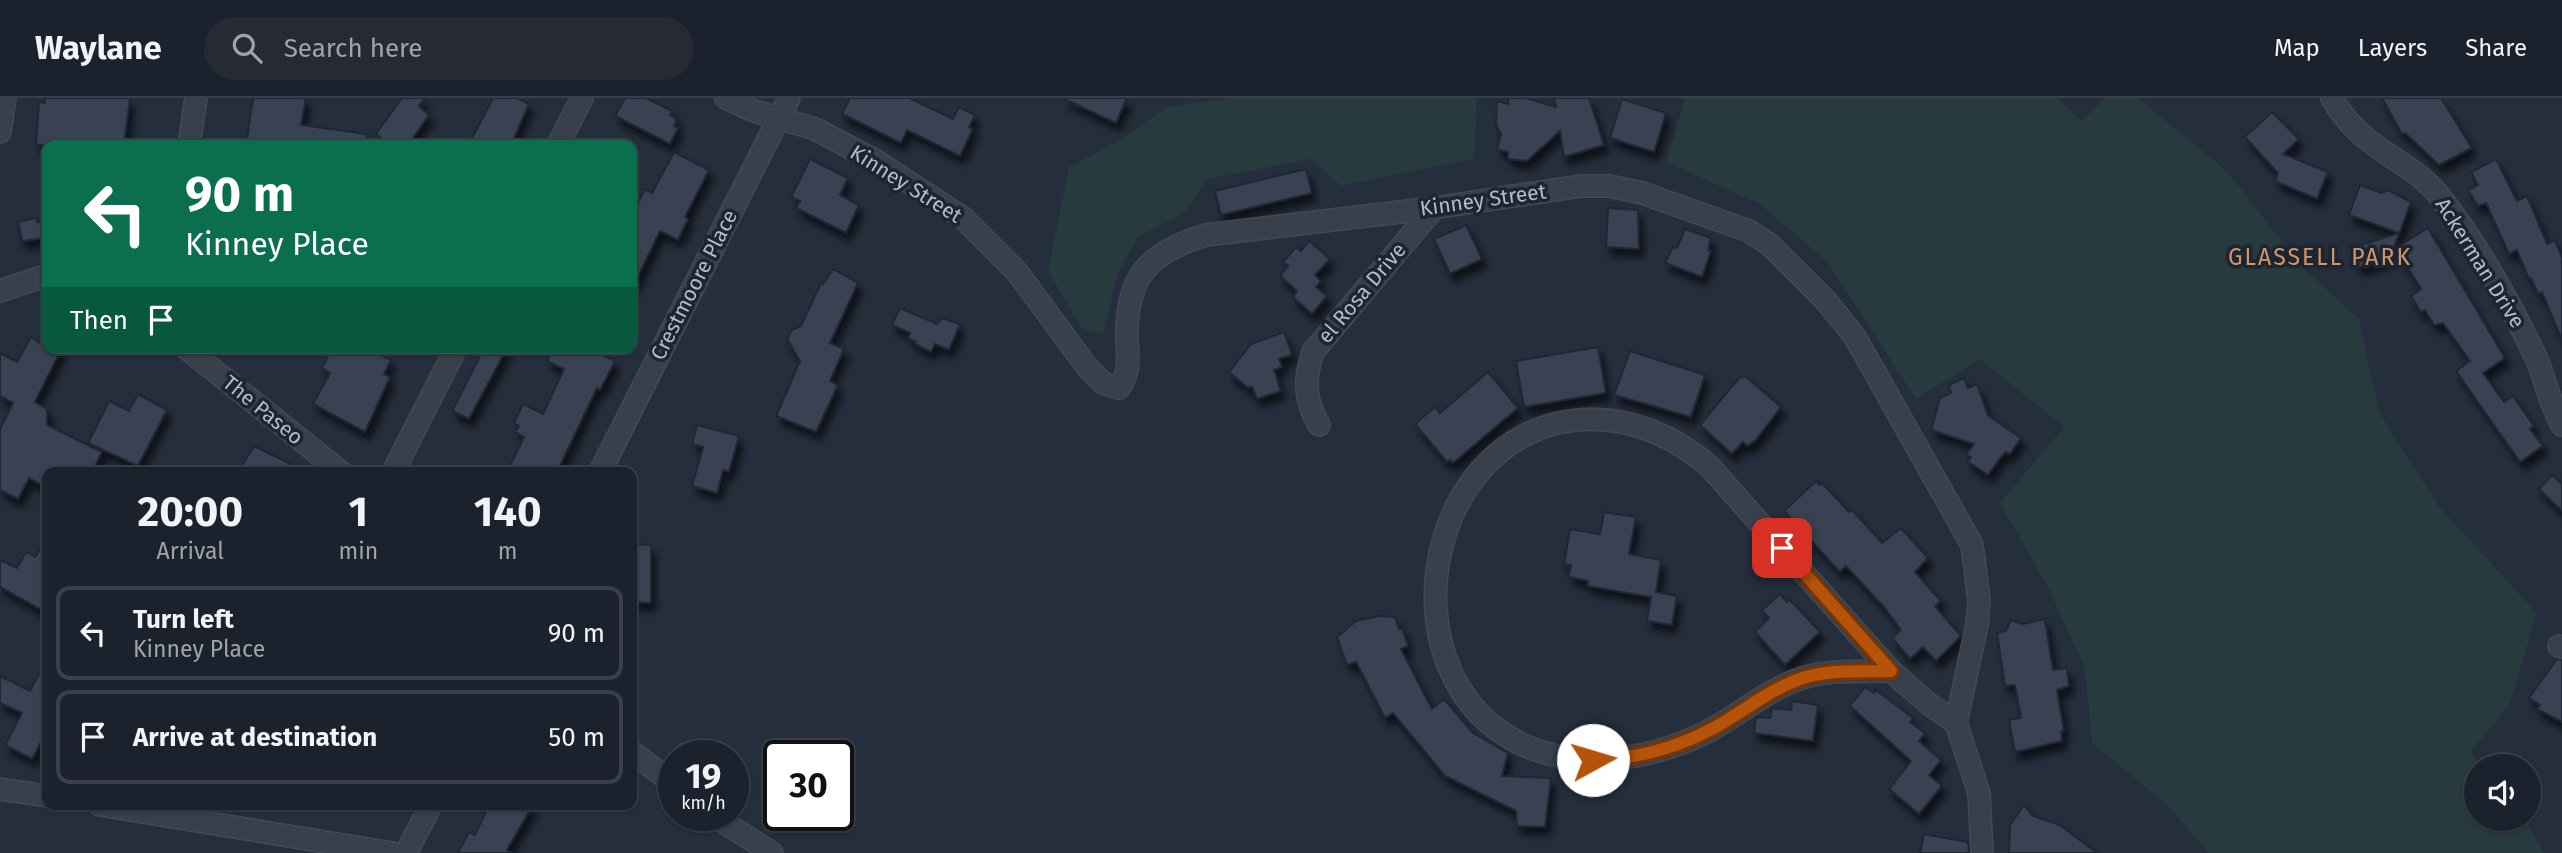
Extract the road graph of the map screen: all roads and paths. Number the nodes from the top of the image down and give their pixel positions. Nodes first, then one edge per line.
1 (5, 98) edge
2 (196, 98) edge
3 (582, 98) edge
4 (726, 98) edge
5 (789, 98) edge
6 (2332, 98) edge
7 (778, 119) junction
8 (0, 132) edge
9 (190, 140) edge
10 (561, 140) edge
11 (1434, 208) junction
12 (42, 277) edge
13 (0, 291) edge
14 (194, 354) edge
15 (453, 354) edge
16 (1319, 425) dead end
17 (2562, 425) edge
18 (335, 467) edge
19 (396, 467) edge
20 (603, 467) edge
21 (1891, 671) junction
22 (1956, 723) junction
23 (637, 756) edge
24 (658, 772) edge
25 (0, 789) edge
26 (42, 795) edge
27 (130, 810) edge
28 (428, 810) edge
29 (738, 831) edge
30 (392, 853) edge
31 (406, 853) edge
32 (772, 853) edge
33 (1982, 853) edge

1 - 8 street
2 - 9 street
3 - 10 street
4 - 7 street, Kinney Street
5 - 7 street, Crestmoore Place
6 - 17 street, Ackerman Drive
7 - 11 street, Kinney Street
7 - 20 street, Crestmoore Place
11 - 16 street, el Rosa Drive
11 - 22 street, Kinney Street
12 - 13 street
14 - 18 street, The Paseo
15 - 19 street
21 - 21 street
21 - 22 street
22 - 33 street
23 - 24 street
25 - 26 street
27 - 30 street
28 - 31 street
29 - 32 street

